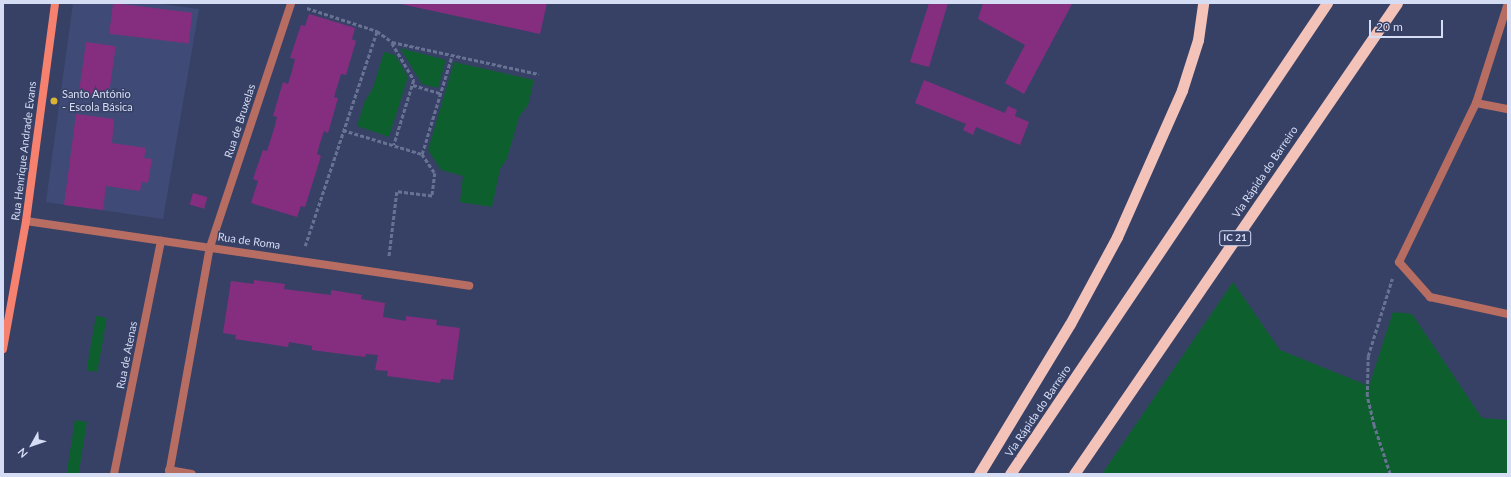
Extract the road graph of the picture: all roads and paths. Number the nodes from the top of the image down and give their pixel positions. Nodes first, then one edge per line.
1 (55, 3) edge
2 (291, 3) edge
3 (1203, 3) edge
4 (1327, 3) edge
5 (1397, 3) edge
6 (1508, 3) edge
7 (305, 8) dead end
8 (377, 31) junction
9 (392, 42) junction
10 (452, 55) junction
11 (540, 74) dead end
12 (412, 85) junction
13 (440, 93) junction
14 (1476, 103) junction
15 (1508, 109) edge
16 (343, 130) junction
17 (394, 145) junction
18 (422, 154) junction
19 (26, 221) junction
20 (161, 241) junction
21 (210, 247) junction
22 (300, 259) junction
23 (1398, 262) junction
24 (388, 273) junction
25 (469, 286) dead end
26 (1508, 314) edge
27 (3, 349) edge
28 (169, 472) edge
29 (114, 474) edge
30 (192, 474) edge
31 (980, 474) edge
32 (1010, 474) edge
33 (1074, 474) edge
34 (1390, 474) edge

1 - 19 main road, Rua Henrique Andrade Evans
2 - 21 street, Rua de Bruxelas
3 - 31 highway
4 - 32 highway, Via Rápida do Barreiro
5 - 33 highway, Via Rápida do Barreiro / IC 21
6 - 14 street
7 - 8 path
8 - 9 path
8 - 16 path
9 - 10 path
9 - 12 path
10 - 11 path
10 - 13 path
12 - 13 path
12 - 17 path
13 - 18 path
14 - 15 street
14 - 23 street
16 - 17 path
16 - 22 path
17 - 18 path
18 - 24 path
19 - 20 street, Rua de Roma
19 - 27 main road, Rua Henrique Andrade Evans
20 - 21 street, Rua de Roma
20 - 29 street, Rua de Atenas
21 - 22 street, Rua de Roma
21 - 28 street
22 - 24 street, Rua de Roma
23 - 26 street
23 - 34 path
24 - 25 street, Rua de Roma
28 - 30 street

